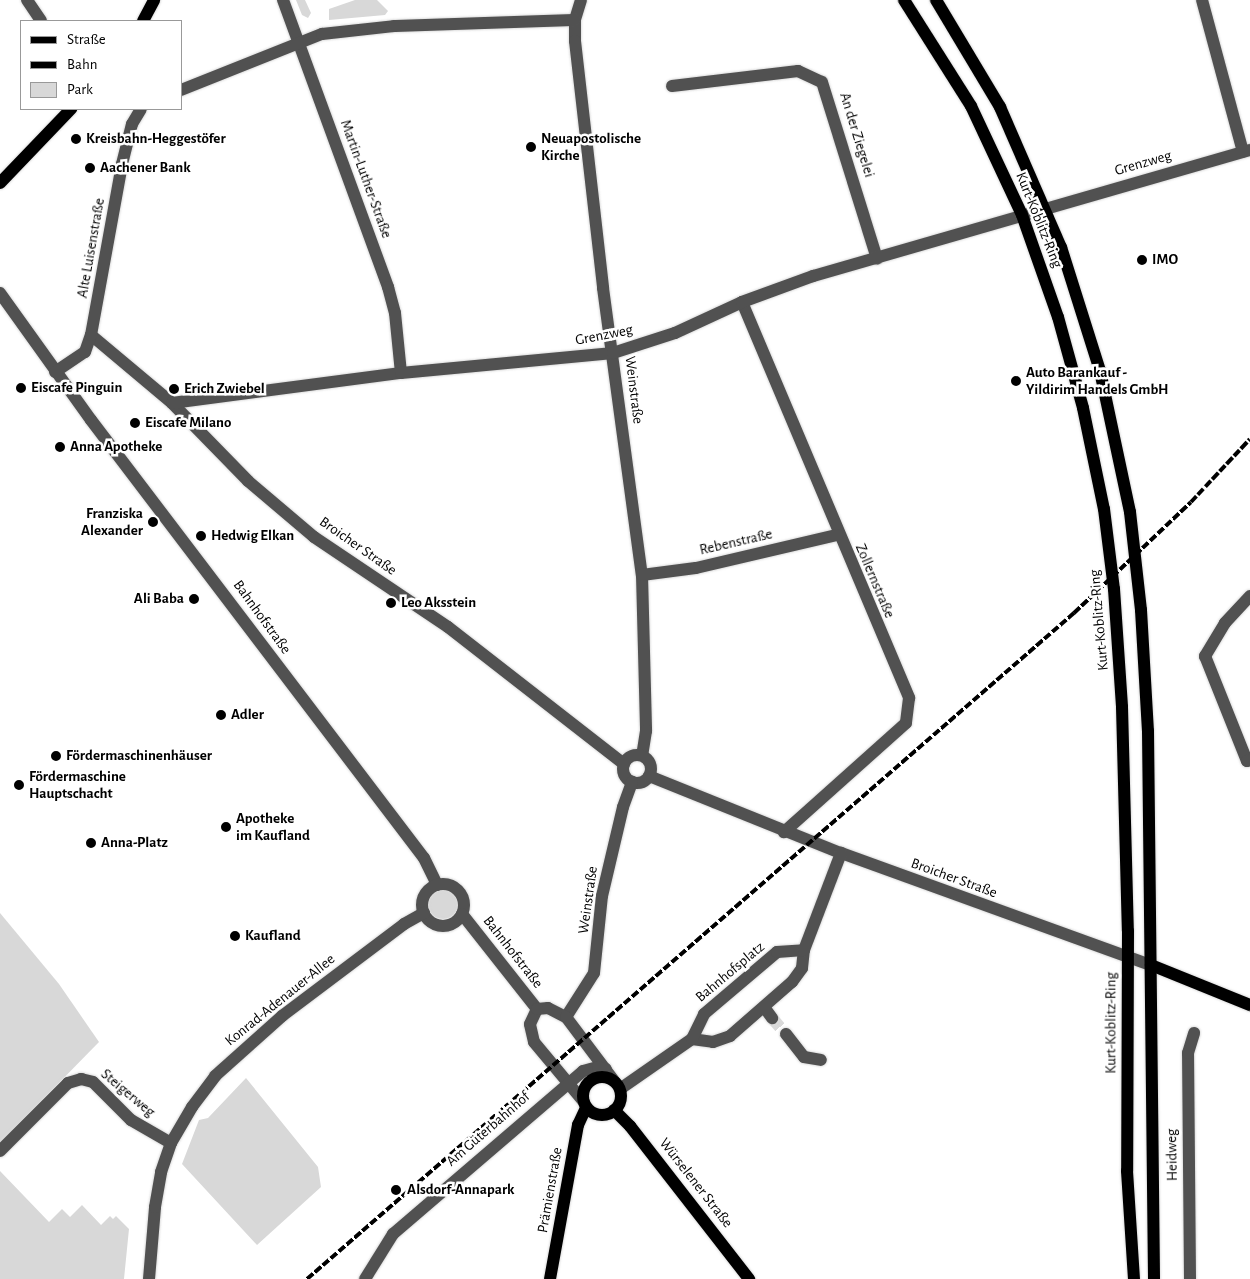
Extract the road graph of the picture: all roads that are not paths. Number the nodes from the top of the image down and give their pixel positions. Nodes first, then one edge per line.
1 (154, 0) edge
2 (283, 0) edge
3 (581, 0) edge
4 (904, 0) edge
5 (936, 0) edge
6 (1202, 0) edge
7 (28, 2) edge
8 (40, 20) edge
9 (144, 20) edge
10 (575, 20) junction
11 (299, 42) junction
12 (672, 86) dead end
13 (182, 90) edge
14 (70, 110) edge
15 (139, 111) edge
16 (1246, 151) edge
17 (0, 183) edge
18 (1046, 208) junction
19 (1022, 214) junction
20 (877, 259) junction
21 (0, 293) edge
22 (742, 302) junction
23 (91, 335) junction
24 (613, 353) junction
25 (55, 372) junction
26 (400, 373) junction
27 (172, 403) junction
28 (837, 535) junction
29 (642, 575) junction
30 (1250, 596) edge
31 (642, 755) junction
32 (1250, 760) edge
33 (624, 764) junction
34 (649, 776) junction
35 (632, 782) junction
36 (784, 832) junction
37 (841, 853) junction
38 (437, 884) junction
39 (424, 913) junction
40 (462, 914) junction
41 (804, 950) junction
42 (1127, 958) junction
43 (1151, 965) junction
44 (1250, 1005) edge
45 (764, 1007) junction
46 (537, 1009) junction
47 (566, 1017) junction
48 (772, 1018) tunnel mouth
49 (1194, 1033) dead end
50 (786, 1034) tunnel mouth
51 (692, 1039) junction
52 (822, 1060) dead end
53 (606, 1069) junction
54 (567, 1084) junction
55 (617, 1085) junction
56 (585, 1105) junction
57 (614, 1110) junction
58 (171, 1143) junction
59 (0, 1151) edge
60 (149, 1279) edge
61 (365, 1279) edge
62 (550, 1279) edge
63 (749, 1279) edge
64 (1134, 1279) edge
65 (1154, 1279) edge
66 (1190, 1279) edge

1 - 9 main road
2 - 11 street, Martin-Luther-Straße
3 - 10 street, Weinstraße
4 - 19 main road, Kurt-Koblitz-Ring
5 - 18 main road, Kurt-Koblitz-Ring
6 - 16 street
7 - 8 street
10 - 11 street
10 - 24 street, Weinstraße
11 - 13 street
11 - 26 street, Martin-Luther-Straße
12 - 20 street, An der Ziegelei
14 - 17 main road
15 - 23 street, Alte Luisenstraße
16 - 18 street, Grenzweg
18 - 19 street, Grenzweg
18 - 43 main road, Kurt-Koblitz-Ring
19 - 20 street, Grenzweg
19 - 42 main road, Kurt-Koblitz-Ring
20 - 22 street, Grenzweg
21 - 25 street, Bahnhofstraße
22 - 24 street, Grenzweg
22 - 28 street, Zollernstraße
23 - 25 street, Alte Luisenstraße
23 - 27 street, Broicher Straße
24 - 26 street, Grenzweg
24 - 29 street, Weinstraße
25 - 38 street, Bahnhofstraße
26 - 27 street, Grenzweg
27 - 33 street, Broicher Straße
28 - 29 street, Rebenstraße
28 - 36 street, Zollernstraße
29 - 31 street, Weinstraße
30 - 32 street
31 - 33 street
31 - 34 street
33 - 35 street
34 - 35 street
34 - 36 street, Broicher Straße
35 - 47 street, Weinstraße
36 - 37 street, Broicher Straße
37 - 41 street
37 - 42 street, Broicher Straße
38 - 39 street
38 - 40 street
39 - 40 street
39 - 58 street, Konrad-Adenauer-Allee
40 - 46 street, Bahnhofstraße
41 - 45 street
41 - 51 street, Bahnhofsplatz
42 - 43 street, Broicher Straße
42 - 64 main road, Kurt-Koblitz-Ring
43 - 44 main road, Broicher Straße
43 - 65 main road, Kurt-Koblitz-Ring
45 - 48 street
45 - 51 street
46 - 47 street, Bahnhofstraße
46 - 54 street, Bahnhofstraße
47 - 53 street
49 - 66 street, Heidweg
50 - 52 street
51 - 55 street
53 - 54 street, Am Güterbahnhof
53 - 55 street
54 - 56 street, Bahnhofstraße
54 - 61 street, Am Güterbahnhof
55 - 56 main road
55 - 57 main road
56 - 57 main road
56 - 62 main road, Prämienstraße
57 - 63 main road, Würselener Straße
58 - 59 street, Steigerweg
58 - 60 street, Konrad-Adenauer-Allee

